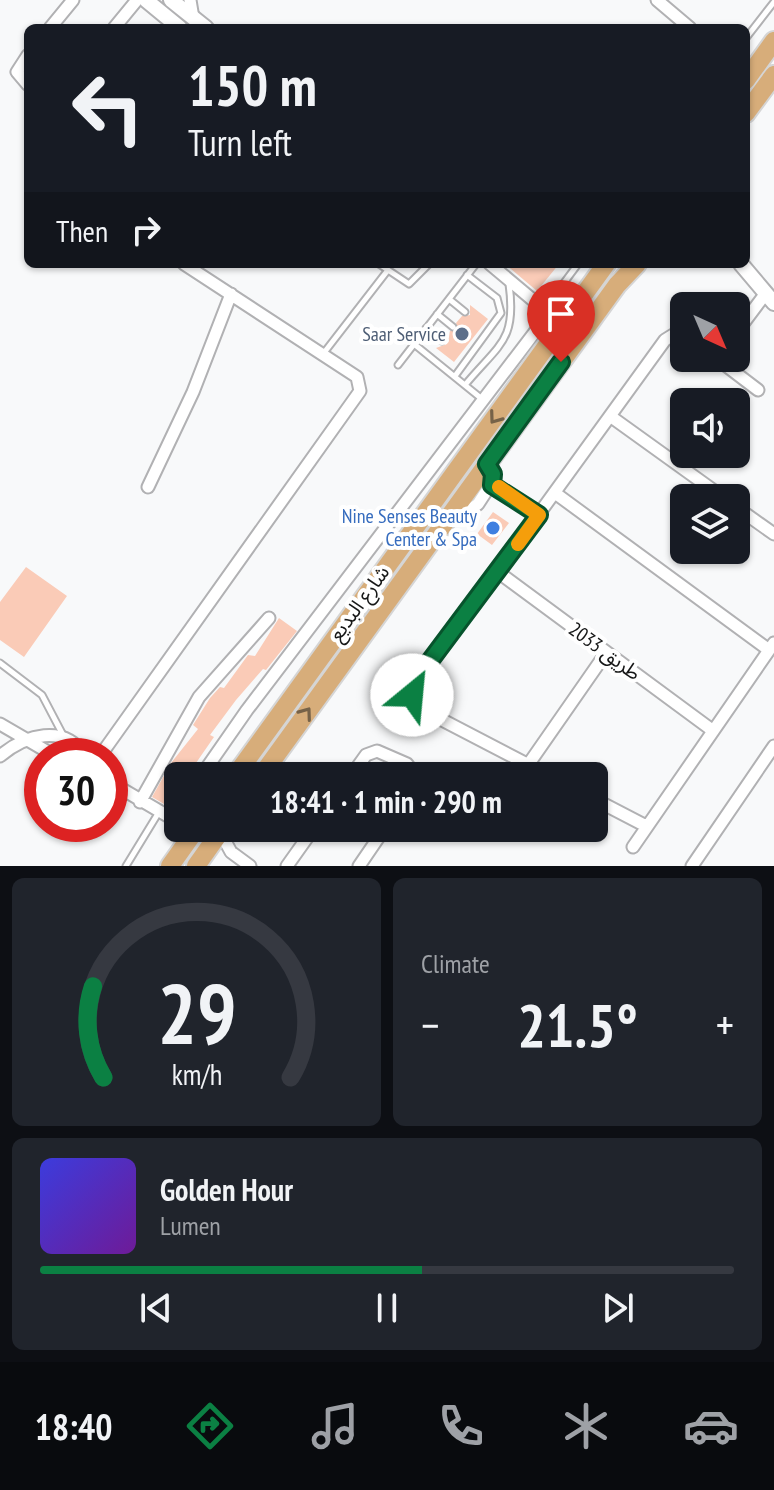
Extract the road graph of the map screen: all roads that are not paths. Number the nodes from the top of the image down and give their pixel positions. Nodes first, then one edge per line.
1 (73, 0) edge
2 (137, 0) edge
3 (146, 0) edge
4 (171, 0) edge
5 (190, 0) edge
6 (657, 0) edge
7 (774, 2) edge
8 (193, 18) junction
9 (53, 24) edge
10 (117, 24) edge
11 (175, 24) edge
12 (201, 24) edge
13 (685, 24) edge
14 (750, 33) edge
15 (774, 41) edge
16 (24, 61) edge
17 (750, 74) edge
18 (774, 75) edge
19 (24, 80) edge
20 (750, 108) edge
21 (190, 268) edge
22 (385, 268) edge
23 (425, 268) edge
24 (473, 268) edge
25 (495, 268) edge
26 (573, 268) edge
27 (603, 268) edge
28 (633, 268) edge
29 (744, 268) edge
30 (388, 270) junction
31 (467, 275) junction
32 (509, 279) junction
33 (231, 294) junction
34 (770, 298) edge
35 (449, 299) junction
36 (543, 311) junction
37 (465, 312) dead end
38 (437, 314) junction
39 (750, 319) edge
40 (483, 326) dead end
41 (453, 327) dead end
42 (426, 328) junction
43 (489, 331) junction
44 (670, 337) edge
45 (442, 341) dead end
46 (471, 341) dead end
47 (414, 344) junction
48 (478, 346) junction
49 (323, 354) junction
50 (460, 355) dead end
51 (467, 360) junction
52 (398, 365) dead end
53 (734, 372) edge
54 (455, 376) junction
55 (465, 385) junction
56 (758, 390) dead end
57 (484, 400) junction
58 (610, 416) junction
59 (487, 464) junction
60 (705, 484) edge
61 (492, 485) junction
62 (148, 487) dead end
63 (555, 493) junction
64 (455, 508) junction
65 (539, 515) junction
66 (750, 517) edge
67 (774, 534) edge
68 (498, 572) junction
69 (269, 618) dead end
70 (772, 646) edge
71 (606, 653) junction
72 (0, 663) edge
73 (0, 724) edge
74 (712, 730) junction
75 (63, 736) joint
76 (25, 738) edge
77 (32, 738) edge
78 (113, 738) edge
79 (24, 741) edge
80 (774, 746) edge
81 (0, 756) edge
82 (211, 762) edge
83 (245, 762) edge
84 (271, 762) edge
85 (361, 762) edge
86 (402, 762) edge
87 (522, 762) edge
88 (530, 762) edge
89 (128, 794) edge
90 (140, 802) junction
91 (608, 806) edge
92 (160, 812) junction
93 (164, 814) edge
94 (646, 826) junction
95 (187, 842) edge
96 (213, 842) edge
97 (226, 842) edge
98 (304, 842) edge
99 (375, 842) edge
100 (633, 847) dead end
101 (200, 860) edge
102 (126, 866) edge
103 (170, 866) edge
104 (241, 866) edge
105 (250, 866) edge
106 (287, 866) edge
107 (359, 866) edge
108 (692, 866) edge

1 - 9 street
2 - 10 street
3 - 11 street
4 - 8 street
5 - 8 street
6 - 13 street
7 - 14 lane
8 - 12 street
15 - 17 main road
16 - 19 street
18 - 20 main road
21 - 33 street
22 - 30 lane
23 - 30 lane
24 - 31 lane
25 - 32 street
26 - 36 lane
27 -> 83 main road, شارع البديع
28 - 59 main road, شارع البديع
29 - 34 street
30 - 49 lane
31 - 35 lane
31 - 43 lane
32 - 36 street
32 - 55 lane
33 - 49 street
33 - 62 street
34 - 39 street
35 - 37 lane
35 - 38 lane
36 - 57 street
38 - 41 lane
38 - 42 lane
40 - 43 lane
42 - 45 lane
42 - 47 lane
43 - 48 lane
44 - 58 street
46 - 48 lane
47 - 52 lane
47 - 54 lane
48 - 51 lane
49 - 78 street
50 - 51 lane
51 - 54 lane
53 - 56 street
54 - 55 lane
55 - 57 lane
57 - 82 street
58 - 60 street
58 - 63 street
59 - 61 street
59 - 64 main road, شارع البديع
61 - 64 street
61 - 65 street
63 - 65 street
63 - 70 street
84 -> 64 main road, شارع البديع
65 - 68 street
66 - 67 street
68 - 71 street, طريق 2033
68 - 87 street
69 - 90 street
70 - 74 street
71 - 74 street, طريق 2033
71 - 88 street
72 - 75 lane
73 - 76 street
74 - 94 street
75 - 77 street
79 - 81 street
80 - 108 street
85 - 86 street
89 - 90 street
90 - 92 street
91 - 94 street
92 - 93 street
92 - 102 lane
94 - 100 street
95 - 103 main road
96 - 101 main road
97 - 105 street
98 - 106 street
99 - 107 street
101 - 104 street

